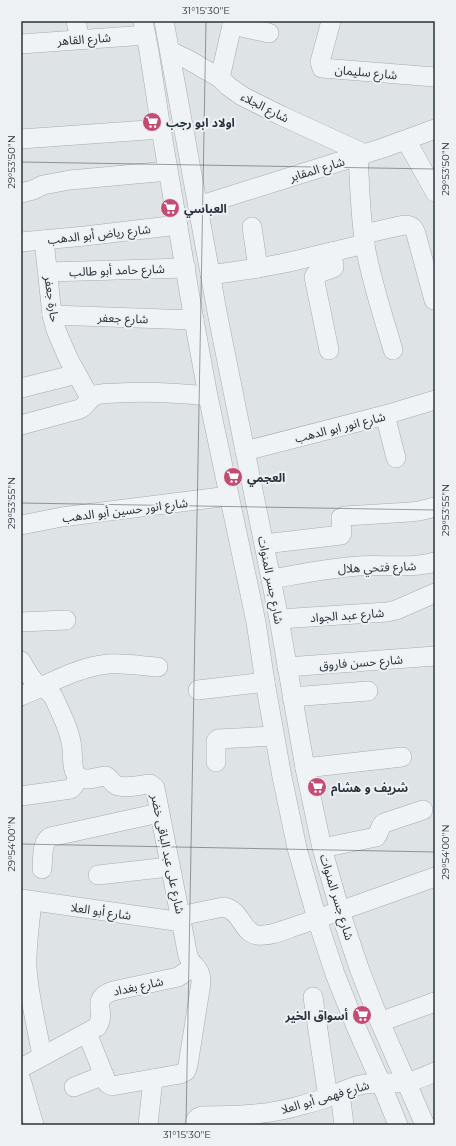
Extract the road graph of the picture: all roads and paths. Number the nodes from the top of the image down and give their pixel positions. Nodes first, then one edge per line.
1 (76, 21) edge
2 (164, 21) edge
3 (331, 21) edge
4 (232, 23) edge
5 (145, 28) edge
6 (269, 33) dead end
7 (80, 39) junction
8 (21, 44) edge
9 (170, 51) junction
10 (435, 77) edge
11 (220, 78) junction
12 (435, 128) edge
13 (161, 129) junction
14 (21, 139) edge
15 (406, 140) junction
16 (362, 155) junction
17 (168, 172) junction
18 (435, 192) edge
19 (21, 193) edge
20 (198, 206) junction
21 (178, 224) junction
22 (252, 227) dead end
23 (364, 239) junction
24 (44, 240) junction
25 (21, 242) edge
26 (332, 252) junction
27 (186, 268) junction
28 (258, 268) junction
29 (48, 272) junction
30 (210, 275) junction
31 (434, 300) dead end
32 (52, 315) junction
33 (194, 320) junction
34 (329, 350) dead end
35 (394, 350) dead end
36 (77, 374) junction
37 (21, 388) edge
38 (208, 396) junction
39 (90, 398) junction
40 (435, 400) edge
41 (385, 415) junction
42 (21, 425) edge
43 (245, 451) junction
44 (396, 458) dead end
45 (229, 496) junction
46 (435, 507) edge
47 (21, 525) edge
48 (264, 544) junction
49 (435, 562) edge
50 (271, 579) junction
51 (435, 593) edge
52 (279, 619) junction
53 (66, 620) dead end
54 (21, 622) edge
55 (435, 656) edge
56 (21, 661) edge
57 (158, 667) dead end
58 (287, 667) junction
59 (265, 682) junction
60 (42, 687) junction
61 (198, 690) dead end
62 (368, 691) dead end
63 (21, 696) edge
64 (292, 697) junction
65 (274, 736) junction
66 (402, 757) dead end
67 (216, 762) dead end
68 (305, 768) junction
69 (78, 776) junction
70 (21, 796) edge
71 (423, 810) dead end
72 (159, 813) junction
73 (322, 848) junction
74 (169, 867) junction
75 (42, 869) dead end
76 (98, 875) dead end
77 (435, 876) edge
78 (26, 900) edge
79 (340, 911) junction
80 (181, 919) junction
81 (317, 919) junction
82 (194, 966) junction
83 (24, 978) edge
84 (313, 997) dead end
85 (435, 1002) edge
86 (380, 1022) junction
87 (87, 1033) junction
88 (42, 1056) junction
89 (21, 1068) edge
90 (435, 1072) edge
91 (104, 1075) junction
92 (153, 1079) junction
93 (21, 1080) edge
94 (406, 1082) junction
95 (381, 1083) junction
96 (74, 1087) dead end
97 (334, 1095) junction
98 (274, 1118) edge
99 (34, 1125) edge
100 (148, 1125) edge
101 (195, 1125) edge
102 (344, 1125) edge
103 (398, 1125) edge
104 (425, 1125) edge

1 - 7 street
2 - 9 street, شارع جسر المنوات
3 - 10 street, شارع سليمان
4 - 6 street
4 - 11 street
5 - 7 street, شارع القاهر
5 - 13 street, شارع جسر المنوات
7 - 8 street, شارع القاهر
9 - 11 street, شارع الجلاء
9 - 20 street, شارع جسر المنوات
11 - 16 street, شارع الجلاء
12 - 15 street, شارع المقابر
13 - 14 street
13 - 17 street, شارع جسر المنوات
15 - 16 street, شارع المقابر
15 - 18 street
16 - 20 street, شارع المقابر
16 - 23 street
17 - 19 street
17 - 21 street, شارع جسر المنوات
20 - 30 street, شارع جسر المنوات
21 - 24 street, شارع رياض أبو الدهب
21 - 27 street, شارع جسر المنوات
22 - 28 street
23 - 26 street
23 - 31 street
23 - 35 street
24 - 25 street, شارع رياض أبو الدهب
24 - 29 street, حارة جعفر
26 - 28 street
26 - 34 street
27 - 29 street, شارع حامد أبو طالب
27 - 33 street, شارع جسر المنوات
28 - 30 street
29 - 32 street, حارة جعفر
30 - 43 street, شارع جسر المنوات
32 - 33 street, شارع جعفر
32 - 36 street, حارة جعفر
33 - 38 street, شارع جسر المنوات
36 - 37 street
36 - 39 street, حارة جعفر
38 - 39 street
38 - 45 street, شارع جسر المنوات
39 - 42 street
40 - 41 street, شارع انور ابو الدهب
41 - 43 street, شارع انور ابو الدهب
41 - 44 street
43 - 48 street, شارع جسر المنوات
45 - 47 street, شارع انور حسين أبو الدهب
45 - 59 street, شارع جسر المنوات
46 - 48 street
48 - 50 street, شارع جسر المنوات
49 - 50 street, شارع فتحي هلال
50 - 52 street, شارع جسر المنوات
51 - 52 street, شارع عبد الجواد
52 - 58 street, شارع جسر المنوات
53 - 54 street
55 - 58 street, شارع حسن فاروق
56 - 60 street
57 - 60 street
58 - 64 street, شارع جسر المنوات
59 - 61 street
59 - 65 street, شارع جسر المنوات
60 - 63 street
60 - 69 street
62 - 64 street
64 - 68 street, شارع جسر المنوات
65 - 67 street
65 - 81 street, شارع جسر المنوات
66 - 68 street
68 - 73 street, شارع جسر المنوات
69 - 70 street
69 - 72 street, شارع على عبد الباقى خضر
71 - 73 street
72 - 74 street, شارع على عبد الباقى خضر
72 - 75 street
73 - 79 street, شارع جسر المنوات
74 - 76 street
74 - 80 street, شارع على عبد الباقى خضر
77 - 79 street
78 - 80 street, شارع أبو العلا
78 - 83 street
79 - 81 street
79 - 86 street, شارع جسر المنوات
80 - 81 street
80 - 82 street, شارع على عبد الباقى خضر
81 - 95 street, شارع جسر المنوات
82 - 87 street, شارع بغداد
82 - 92 street, شارع على عبد الباقى خضر
83 - 88 street
84 - 97 street
85 - 86 street
86 - 94 street, شارع جسر المنوات
87 - 88 street, شارع بغداد
87 - 91 street
88 - 89 street, شارع بغداد
90 - 94 street, شارع فهمى أبو العلا
91 - 92 street, شارع على عبد الباقى خضر
91 - 96 street
92 - 100 street
93 - 99 street
94 - 95 street, شارع فهمى أبو العلا
94 - 104 street, شارع جسر المنوات
95 - 97 street, شارع فهمى أبو العلا
95 - 103 street, شارع جسر المنوات
97 - 98 street, شارع فهمى أبو العلا
97 - 102 street
98 - 101 street, شارع فهمى أبو العلا

